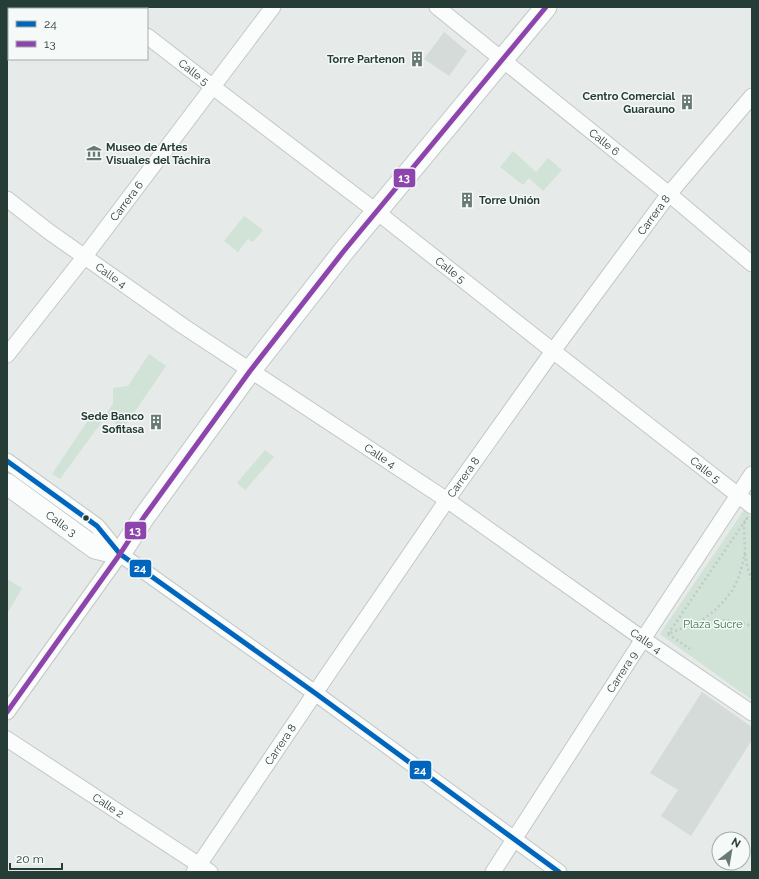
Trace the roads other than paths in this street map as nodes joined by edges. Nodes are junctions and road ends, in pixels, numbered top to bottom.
1 (273, 7) edge
2 (437, 7) edge
3 (546, 7) edge
4 (148, 37) edge
5 (503, 59) junction
6 (213, 87) junction
7 (752, 96) edge
8 (669, 194) junction
9 (7, 199) edge
10 (377, 212) junction
11 (85, 256) junction
12 (752, 264) edge
13 (553, 351) junction
14 (7, 355) edge
15 (250, 371) junction
16 (7, 461) edge
17 (752, 474) edge
18 (7, 484) edge
19 (738, 495) junction
20 (447, 500) junction
21 (752, 506) edge
22 (120, 554) junction
23 (643, 639) junction
24 (315, 693) junction
25 (7, 712) edge
26 (752, 713) edge
27 (7, 738) edge
28 (514, 839) junction
29 (201, 870) edge
30 (493, 872) edge
31 (560, 872) edge

1 - 6 street, Carrera 6
2 - 5 street, Calle 6
3 - 5 street
4 - 6 street, Calle 5
5 - 8 street, Calle 6
5 - 10 street
6 - 10 street, Calle 5
6 - 11 street, Carrera 6
7 - 8 street, Carrera 8
8 - 12 street, Calle 6
8 - 13 street, Carrera 8
9 - 11 street, Calle 4
10 - 13 street, Calle 5
10 - 15 street
11 - 14 street, Carrera 6
11 - 15 street, Calle 4
13 - 19 street, Calle 5
13 - 20 street, Carrera 8
15 - 20 street, Calle 4
15 - 22 street
16 - 22 street, Calle 3
17 - 19 street, Carrera 9
18 - 22 street, Calle 3
19 - 21 street, Calle 5
19 - 23 street, Carrera 9
20 - 23 street, Calle 4
20 - 24 street, Carrera 8
22 - 24 street, Calle 3
22 - 25 street
23 - 26 street, Calle 4
23 - 28 street, Carrera 9
24 - 28 street, Calle 3
24 - 29 street, Carrera 8
27 - 29 street, Calle 2
28 - 30 street, Carrera 9
28 - 31 street, Calle 3

